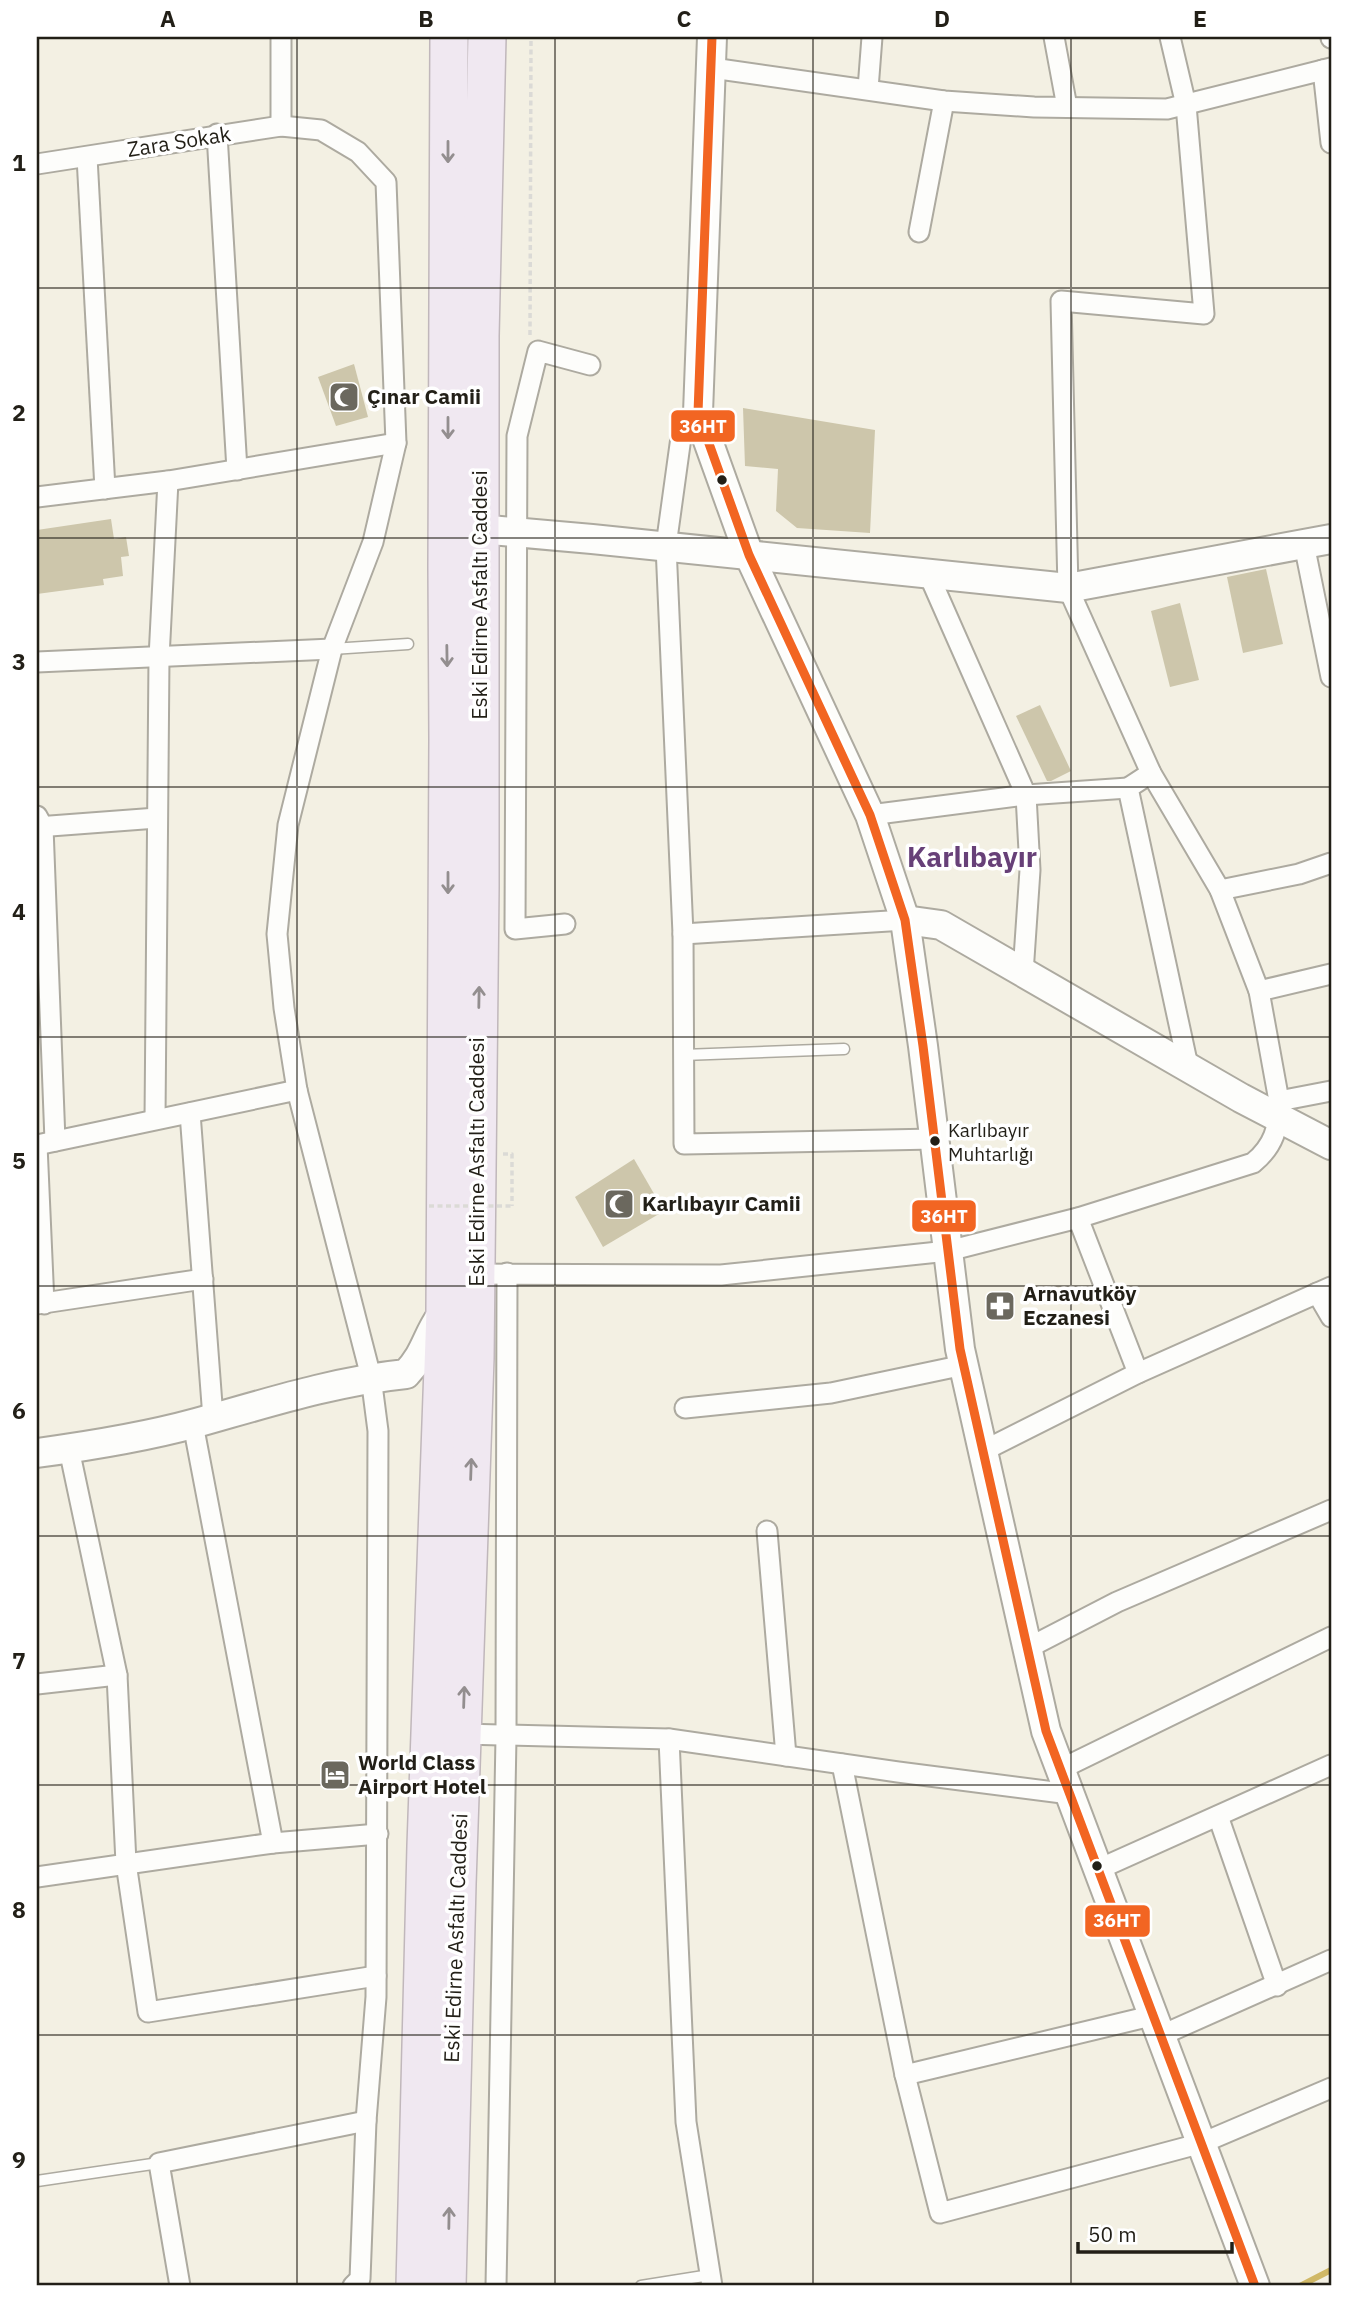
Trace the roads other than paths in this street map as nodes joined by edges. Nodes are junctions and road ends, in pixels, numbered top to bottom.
1 (281, 37) edge
2 (438, 37) edge
3 (449, 37) edge
4 (487, 37) edge
5 (503, 37) edge
6 (712, 37) edge
7 (872, 37) edge
8 (1054, 37) edge
9 (1170, 37) edge
10 (712, 68) junction
11 (1327, 69) edge
12 (449, 83) junction
13 (868, 89) junction
14 (944, 101) junction
15 (1186, 105) junction
16 (1067, 107) junction
17 (281, 126) junction
18 (217, 134) junction
19 (486, 137) junction
20 (1331, 143) edge
21 (87, 157) junction
22 (37, 164) edge
23 (919, 232) dead end
24 (590, 365) dead end
25 (698, 413) junction
26 (396, 443) junction
27 (237, 470) junction
28 (168, 481) junction
29 (105, 489) junction
30 (37, 497) edge
31 (480, 529) junction
32 (517, 532) junction
33 (1331, 539) edge
34 (1304, 544) junction
35 (666, 546) junction
36 (749, 555) junction
37 (928, 573) junction
38 (1069, 588) junction
39 (408, 644) dead end
40 (332, 649) junction
41 (159, 658) junction
42 (37, 663) edge
43 (1331, 677) edge
44 (1151, 773) junction
45 (1128, 788) junction
46 (1026, 795) junction
47 (870, 815) junction
48 (157, 818) junction
49 (39, 823) edge
50 (1331, 863) edge
51 (1220, 890) junction
52 (41, 920) edge
53 (905, 920) junction
54 (565, 924) dead end
55 (683, 934) junction
56 (1023, 973) junction
57 (1331, 974) edge
58 (1259, 991) junction
59 (844, 1049) dead end
60 (682, 1055) junction
61 (1188, 1066) junction
62 (297, 1090) junction
63 (1331, 1091) edge
64 (1279, 1109) junction
65 (190, 1113) junction
66 (155, 1119) junction
67 (934, 1139) junction
68 (43, 1144) edge
69 (1331, 1145) edge
70 (1078, 1218) junction
71 (948, 1251) junction
72 (492, 1274) junction
73 (203, 1279) junction
74 (1324, 1290) edge
75 (40, 1304) edge
76 (445, 1311) junction
77 (1331, 1317) edge
78 (964, 1365) junction
79 (1138, 1373) junction
80 (406, 1374) junction
81 (371, 1377) junction
82 (685, 1408) dead end
83 (203, 1421) junction
84 (440, 1424) junction
85 (69, 1448) junction
86 (983, 1451) junction
87 (37, 1453) edge
88 (1331, 1510) edge
89 (767, 1531) dead end
90 (1331, 1637) edge
91 (1028, 1648) junction
92 (117, 1675) junction
93 (37, 1684) edge
94 (463, 1734) junction
95 (506, 1737) junction
96 (669, 1739) junction
97 (786, 1756) junction
98 (842, 1764) junction
99 (1331, 1765) edge
100 (1065, 1781) junction
101 (1218, 1816) junction
102 (378, 1834) junction
103 (273, 1843) junction
104 (126, 1863) junction
105 (1099, 1869) junction
106 (37, 1877) edge
107 (1331, 1960) edge
108 (376, 1976) junction
109 (1277, 1986) junction
110 (1158, 2025) junction
111 (905, 2075) junction
112 (1331, 2088) edge
113 (366, 2121) junction
114 (1202, 2143) junction
115 (159, 2163) junction
116 (37, 2181) edge
117 (711, 2281) edge
118 (180, 2286) edge
119 (353, 2286) edge
120 (415, 2286) edge
121 (447, 2286) edge
122 (496, 2286) edge
123 (641, 2286) edge
124 (1255, 2286) edge

1 - 17 street
2 - 12 highway
3 - 12 highway, Eski Edirne Asfaltı Caddesi
4 - 19 highway, Eski Edirne Asfaltı Caddesi
5 - 19 highway
6 - 10 main road
7 - 13 street
8 - 16 street
9 - 15 street
10 - 13 street
10 - 25 main road
11 - 15 street
11 - 20 street
12 -> 76 highway, Eski Edirne Asfaltı Caddesi
13 - 14 street
14 - 16 street
14 - 23 street
15 - 16 street
15 - 38 street
17 - 18 street, Zara Sokak
17 - 26 street, Zara Sokak
18 - 21 street, Zara Sokak
18 - 27 street
19 - 31 highway, Eski Edirne Asfaltı Caddesi
21 - 22 street, Zara Sokak
21 - 29 street
24 - 32 street, Eski Edirne Asfaltı Caddesi
25 - 35 street
25 - 36 main road
26 - 27 street
26 - 40 street
27 - 28 street
28 - 29 street
28 - 41 street
29 - 30 street
31 - 32 main road
72 -> 31 highway, Eski Edirne Asfaltı Caddesi
32 - 35 main road
32 - 54 street, Eski Edirne Asfaltı Caddesi
33 - 34 main road
34 - 38 main road
34 - 43 street
35 - 36 main road
35 - 55 street
36 - 37 main road
36 - 47 main road
37 - 38 main road
37 - 46 street
38 - 44 street
39 - 40 lane
40 - 41 street
40 - 62 street
41 - 42 street
41 - 48 street
44 - 45 street
44 - 51 street
45 - 46 street
45 - 61 street
46 - 47 street
46 - 56 street
47 - 53 main road
48 - 49 street
48 - 66 street
49 - 52 street
50 - 51 street
51 - 58 street
52 - 68 street
53 - 55 street
53 - 56 main road
53 - 67 main road
55 - 60 street
56 - 61 main road
57 - 58 street
58 - 64 street
59 - 60 lane
60 - 67 street
61 - 64 main road
62 - 65 street
62 - 81 street
63 - 64 street
64 - 69 main road
64 - 70 street
65 - 66 street
65 - 73 street
66 - 68 street
67 - 71 main road
68 - 75 street
70 - 71 street
70 - 79 street
71 - 72 street
71 - 78 main road
94 -> 72 highway, Eski Edirne Asfaltı Caddesi
72 - 95 street, Eski Edirne Asfaltı Caddesi
73 - 75 street
73 - 83 street
74 - 77 street
74 - 79 street
76 - 80 main road
76 - 84 highway, Eski Edirne Asfaltı Caddesi
78 - 82 street
78 - 86 main road
79 - 86 street
80 - 81 main road
80 - 84 main road
81 - 83 main road
81 - 102 street
83 - 85 main road
83 - 103 street
84 - 120 highway, Eski Edirne Asfaltı Caddesi
85 - 87 main road
85 - 92 street
86 - 91 main road
88 - 91 street
89 - 97 street
90 - 100 street
91 - 100 main road
92 - 93 street
92 - 104 street
94 - 95 street
121 -> 94 highway, Eski Edirne Asfaltı Caddesi
95 - 96 street
95 - 122 street, Eski Edirne Asfaltı Caddesi
96 - 97 street
96 - 117 street
97 - 98 street
98 - 100 street
98 - 111 street
99 - 101 street
100 - 105 main road
101 - 105 street
101 - 109 street
102 - 103 street
102 - 108 street
103 - 104 street
104 - 106 street
104 - 108 street
105 - 110 main road
107 - 109 street
108 - 113 street
109 - 110 street
110 - 111 street
110 - 114 main road
111 - 114 street
112 - 114 street
113 - 115 street
113 - 119 street
114 - 124 main road
115 - 116 lane
115 - 118 street
117 - 123 lane

